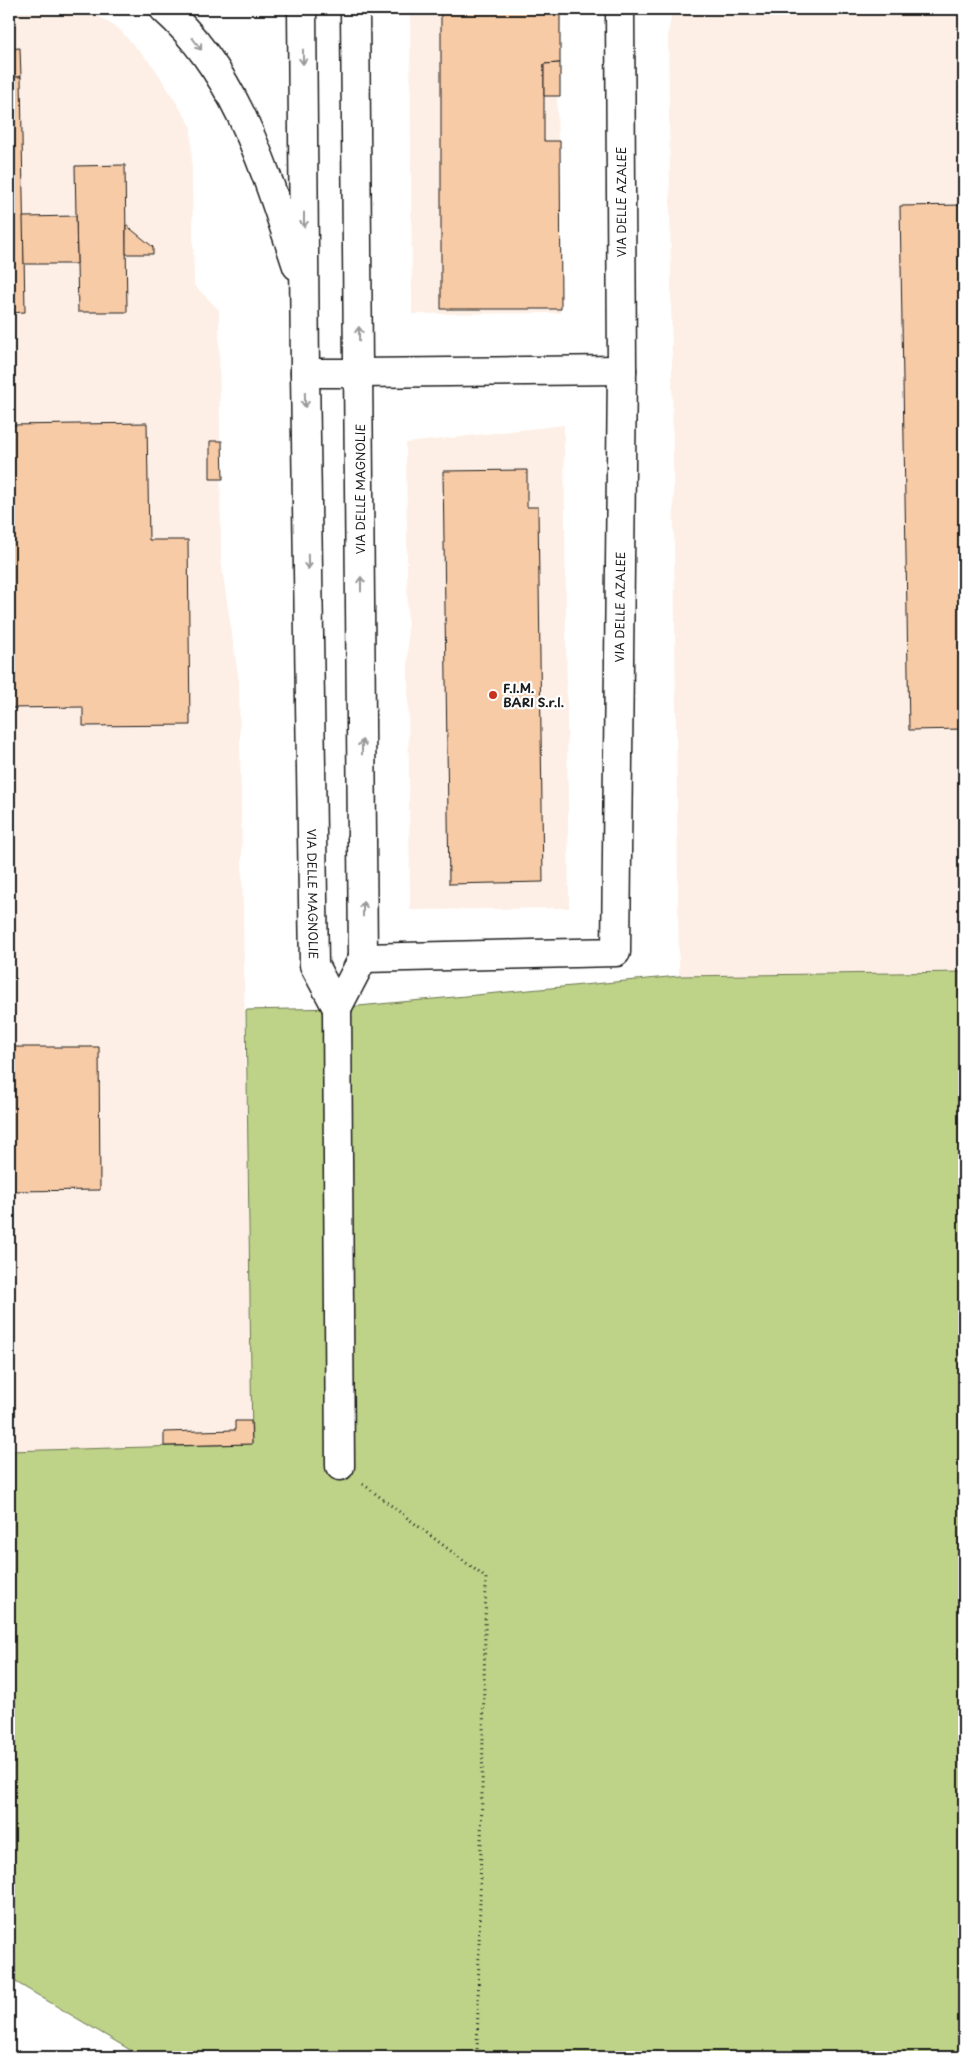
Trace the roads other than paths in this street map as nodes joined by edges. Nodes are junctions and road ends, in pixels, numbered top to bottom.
1 (164, 9) edge
2 (302, 9) edge
3 (355, 9) edge
4 (620, 9) edge
5 (304, 289) junction
6 (622, 370) junction
7 (360, 372) junction
8 (304, 373) junction
9 (363, 958) junction
10 (337, 1008) junction
11 (340, 1466) road end

1 -> 5 street
2 -> 5 street, VIA DELLE MAGNOLIE
7 -> 3 street, VIA DELLE MAGNOLIE
4 - 6 street, VIA DELLE AZALEE
5 - 8 street, VIA DELLE MAGNOLIE
6 - 7 street
6 - 9 street, VIA DELLE AZALEE
7 - 8 street
9 -> 7 street, VIA DELLE MAGNOLIE
8 -> 10 street, VIA DELLE MAGNOLIE
9 - 10 street, VIA DELLE MAGNOLIE
10 - 11 street

